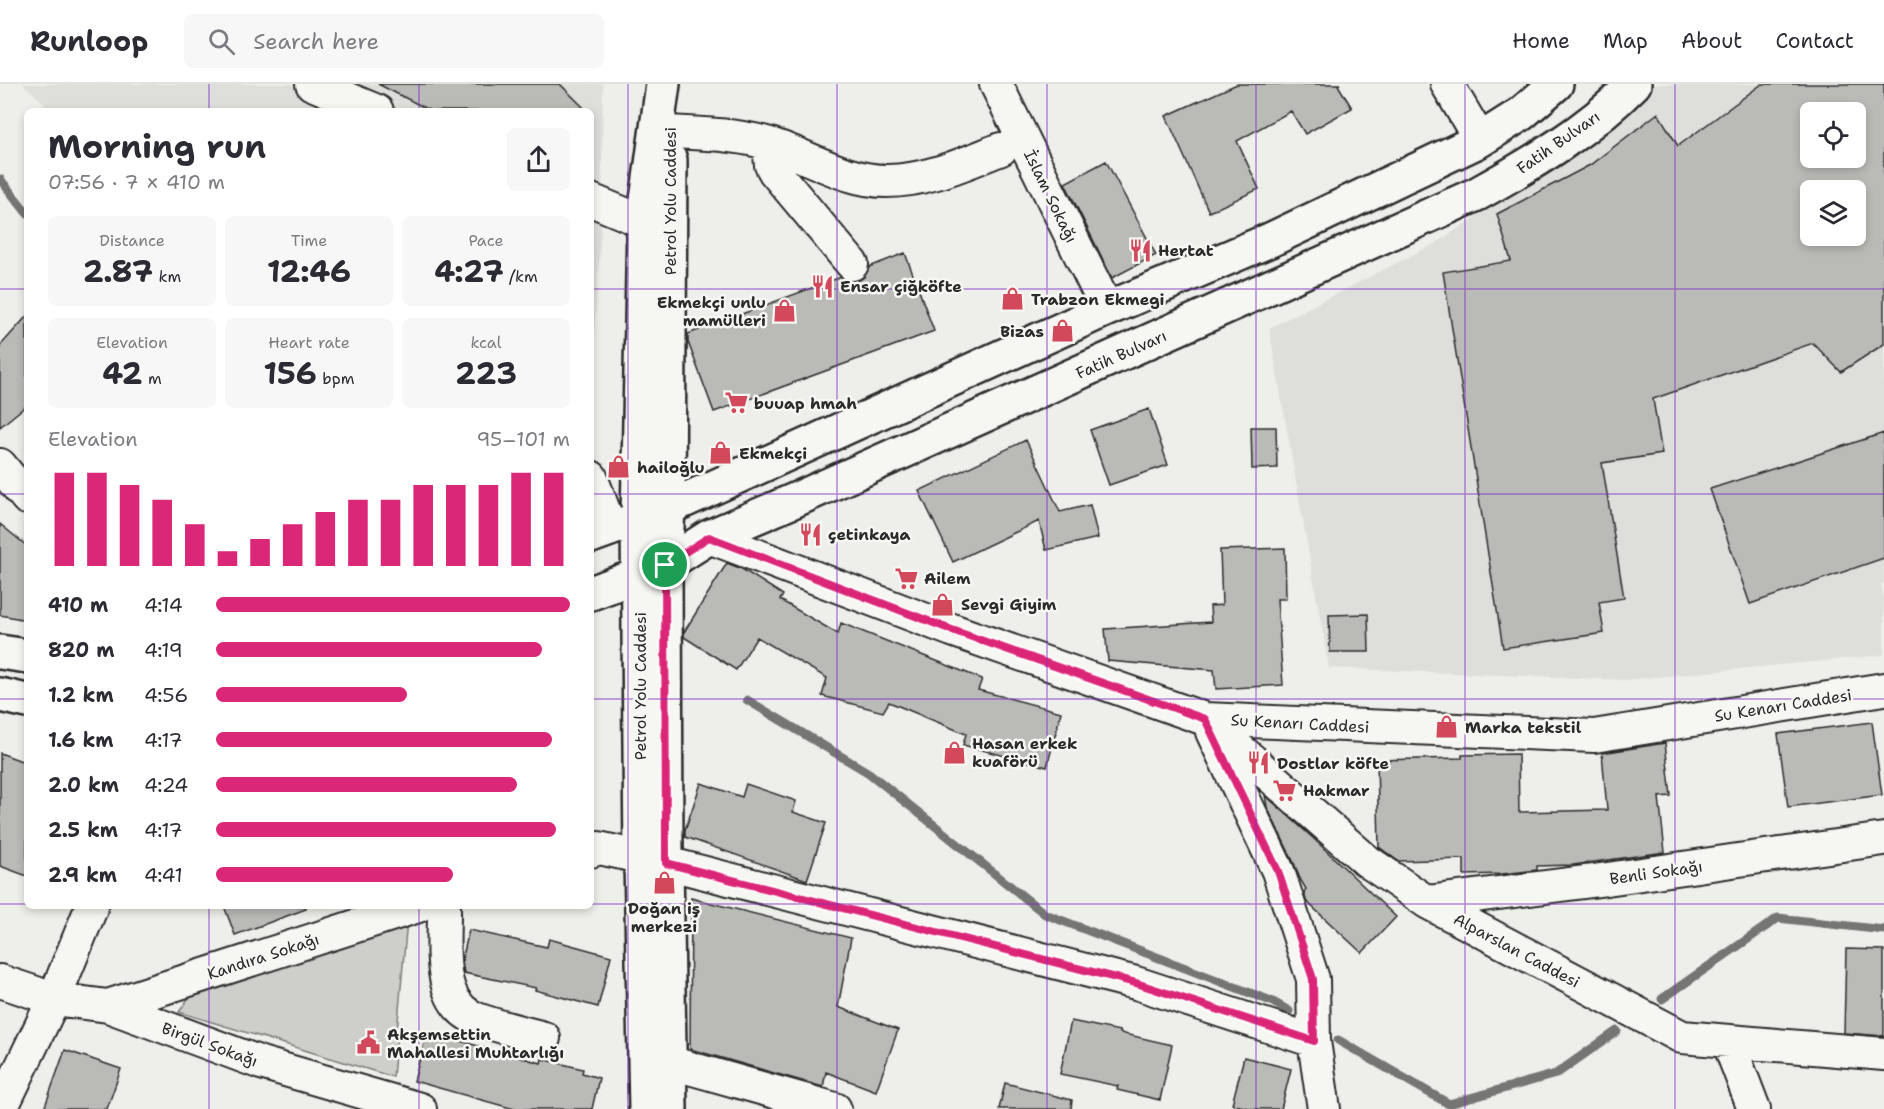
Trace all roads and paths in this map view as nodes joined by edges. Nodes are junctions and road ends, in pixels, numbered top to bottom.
1 (312, 84) edge
2 (663, 84) edge
3 (670, 84) edge
4 (996, 84) edge
5 (1447, 84) edge
6 (1556, 84) edge
7 (1634, 84) edge
8 (370, 108) edge
9 (670, 132) junction
10 (1480, 140) junction
11 (769, 144) junction
12 (1001, 149) dead end
13 (594, 201) edge
14 (644, 222) junction
15 (852, 264) dead end
16 (1107, 309) junction
17 (0, 465) edge
18 (594, 481) edge
19 (24, 494) edge
20 (627, 523) edge
21 (709, 537) junction
22 (652, 570) junction
23 (594, 592) edge
24 (0, 652) edge
25 (24, 656) edge
26 (1884, 689) edge
27 (0, 695) edge
28 (24, 700) edge
29 (1205, 719) junction
30 (1884, 839) edge
31 (594, 850) edge
32 (653, 861) junction
33 (1427, 902) junction
34 (91, 909) edge
35 (409, 909) edge
36 (444, 909) edge
37 (0, 981) edge
38 (54, 999) junction
39 (108, 1006) junction
40 (544, 1038) dead end
41 (1314, 1041) junction
42 (1728, 1041) junction
43 (1884, 1054) edge
44 (668, 1062) junction
45 (1, 1109) edge
46 (420, 1109) edge
47 (646, 1109) edge
48 (670, 1109) edge
49 (835, 1109) edge
50 (1324, 1109) edge
51 (1754, 1109) edge

1 - 8 street
2 - 14 main road, Petrol Yolu Caddesi
3 - 9 main road, Petrol Yolu Caddesi
4 - 16 street, İslam Sokağı
5 - 10 street
6 - 10 main road
7 - 21 main road, Fatih Bulvarı
9 - 11 street
9 - 20 main road, Petrol Yolu Caddesi
10 - 16 main road
11 - 12 street
11 - 15 street
13 - 14 street
14 - 20 main road, Petrol Yolu Caddesi
16 - 20 main road
17 - 19 street
18 - 20 street
20 - 22 main road, Petrol Yolu Caddesi
21 - 22 main road, Fatih Bulvarı
21 - 29 street, Su Kenarı Caddesi
22 - 23 main road, Fatih Bulvarı
22 - 32 main road, Petrol Yolu Caddesi
24 - 25 main road
26 - 29 street, Su Kenarı Caddesi
27 - 28 main road
29 - 33 street, Alparslan Caddesi
29 - 41 street
30 - 33 street, Benli Sokağı
31 - 32 street
32 - 41 street
32 - 44 main road, Petrol Yolu Caddesi
32 - 47 main road, Petrol Yolu Caddesi
33 - 42 street, Alparslan Caddesi
34 - 38 street
35 - 39 street, Kandıra Sokağı
36 - 40 street
37 - 38 street, Birgül Sokağı
38 - 39 street, Birgül Sokağı
38 - 45 street
39 - 46 street, Birgül Sokağı
41 - 50 street
42 - 43 street, Alparslan Caddesi
42 - 51 street
44 - 48 main road, Petrol Yolu Caddesi
44 - 49 street

